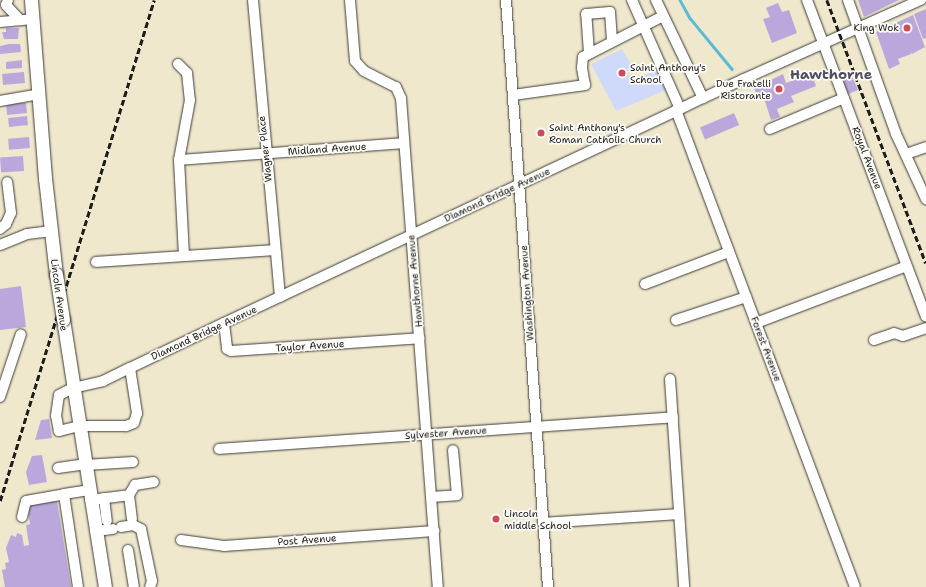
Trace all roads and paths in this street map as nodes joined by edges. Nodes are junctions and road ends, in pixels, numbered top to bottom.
1 (8, 0) edge
2 (31, 0) edge
3 (253, 0) edge
4 (350, 0) edge
5 (506, 0) edge
6 (632, 0) edge
7 (656, 0) edge
8 (807, 0) edge
9 (848, 0) edge
10 (922, 0) edge
11 (663, 16) junction
12 (26, 20) junction
13 (0, 22) edge
14 (643, 26) junction
15 (858, 30) junction
16 (612, 41) junction
17 (824, 44) junction
18 (589, 53) junction
19 (178, 64) dead end
20 (39, 94) junction
21 (513, 95) junction
22 (703, 98) junction
23 (844, 98) junction
24 (0, 100) edge
25 (678, 110) junction
26 (770, 129) dead end
27 (403, 143) junction
28 (926, 147) edge
29 (266, 153) junction
30 (906, 154) junction
31 (179, 160) junction
32 (7, 182) dead end
33 (519, 184) junction
34 (926, 199) edge
35 (0, 229) edge
36 (50, 231) junction
37 (411, 235) junction
38 (0, 245) edge
39 (275, 250) junction
40 (729, 252) junction
41 (184, 256) junction
42 (96, 262) dead end
43 (907, 266) junction
44 (645, 284) dead end
45 (280, 297) junction
46 (746, 297) junction
47 (926, 316) edge
48 (676, 320) dead end
49 (224, 323) junction
50 (756, 323) junction
51 (926, 328) edge
52 (22, 334) dead end
53 (420, 338) junction
54 (874, 340) dead end
55 (130, 368) junction
56 (670, 379) dead end
57 (73, 388) junction
58 (0, 397) edge
59 (673, 417) junction
60 (79, 426) junction
61 (536, 426) junction
62 (427, 434) junction
63 (220, 449) dead end
64 (453, 450) dead end
65 (133, 462) dead end
66 (85, 465) junction
67 (58, 468) dead end
68 (154, 482) dead end
69 (64, 494) junction
70 (90, 495) junction
71 (129, 495) junction
72 (104, 498) junction
73 (431, 498) junction
74 (679, 514) junction
75 (22, 517) dead end
76 (132, 519) dead end
77 (543, 523) junction
78 (114, 526) junction
79 (95, 531) junction
80 (434, 531) junction
81 (182, 540) dead end
82 (128, 550) dead end
83 (78, 587) edge
84 (105, 587) edge
85 (134, 587) edge
86 (150, 587) edge
87 (438, 587) edge
88 (548, 587) edge
89 (684, 587) edge
90 (855, 587) edge

1 - 12 street
2 - 12 main road, Lincoln Avenue
3 - 29 street, Wagner Place
4 - 27 street, Hawthorne Avenue
5 - 21 street, Washington Avenue
6 - 14 street, Forest Avenue
7 - 11 street
8 - 17 street, Royal Avenue
9 - 15 street
10 - 15 street, Diamond Bridge Avenue
11 - 14 street
11 - 22 street
12 - 13 street
12 - 20 main road, Lincoln Avenue
14 - 16 street
14 - 25 street, Forest Avenue
15 - 17 street, Diamond Bridge Avenue
15 - 30 street
16 - 18 street
16 - 18 street
17 - 22 street, Diamond Bridge Avenue
17 - 23 street, Royal Avenue
18 - 21 street
19 - 31 street
20 - 24 street
20 - 36 main road, Lincoln Avenue
21 - 33 street, Washington Avenue
22 - 25 street, Diamond Bridge Avenue
23 - 26 street
23 - 43 street, Royal Avenue
25 - 33 street, Diamond Bridge Avenue
25 - 40 street, Forest Avenue
27 - 29 street, Midland Avenue
27 - 37 street, Hawthorne Avenue
28 - 30 street
29 - 31 street, Midland Avenue
29 - 39 street, Wagner Place
30 - 34 street
31 - 41 street
32 - 35 street
33 - 37 street, Diamond Bridge Avenue
33 - 61 street, Washington Avenue
36 - 38 street
36 - 57 main road, Lincoln Avenue, bridge
37 - 45 street, Diamond Bridge Avenue
37 - 53 street, Hawthorne Avenue
39 - 41 street
39 - 45 street, Wagner Place
40 - 44 street
40 - 46 street, Forest Avenue
41 - 42 street
43 - 47 street, Royal Avenue
43 - 50 street
45 - 49 street, Diamond Bridge Avenue
46 - 48 street
46 - 50 street, Forest Avenue
49 - 53 street, Taylor Avenue
49 - 55 street, Diamond Bridge Avenue
50 - 90 street, Forest Avenue
51 - 54 street
52 - 58 street
53 - 62 street, Hawthorne Avenue
55 - 57 street, Diamond Bridge Avenue
55 - 60 street
56 - 59 street
57 - 60 main road, Lincoln Avenue
57 - 60 street
59 - 61 street, Sylvester Avenue
59 - 74 street
60 - 66 main road, Lincoln Avenue
61 - 62 street, Sylvester Avenue
61 - 77 street, Washington Avenue
62 - 63 street, Sylvester Avenue
62 - 73 street, Hawthorne Avenue
64 - 73 street
65 - 66 street
66 - 67 street
66 - 70 main road, Lincoln Avenue
68 - 71 street
69 - 70 street
69 - 75 street
69 - 83 street
70 - 72 street
70 - 79 main road, Lincoln Avenue
71 - 72 street
71 - 76 street
72 - 78 street
73 - 80 street, Hawthorne Avenue
74 - 77 street
74 - 89 street
77 - 88 street, Washington Avenue
78 - 79 street
78 - 86 street
79 - 84 main road, Lincoln Avenue
80 - 81 street, Post Avenue
80 - 87 street, Hawthorne Avenue
82 - 85 street

